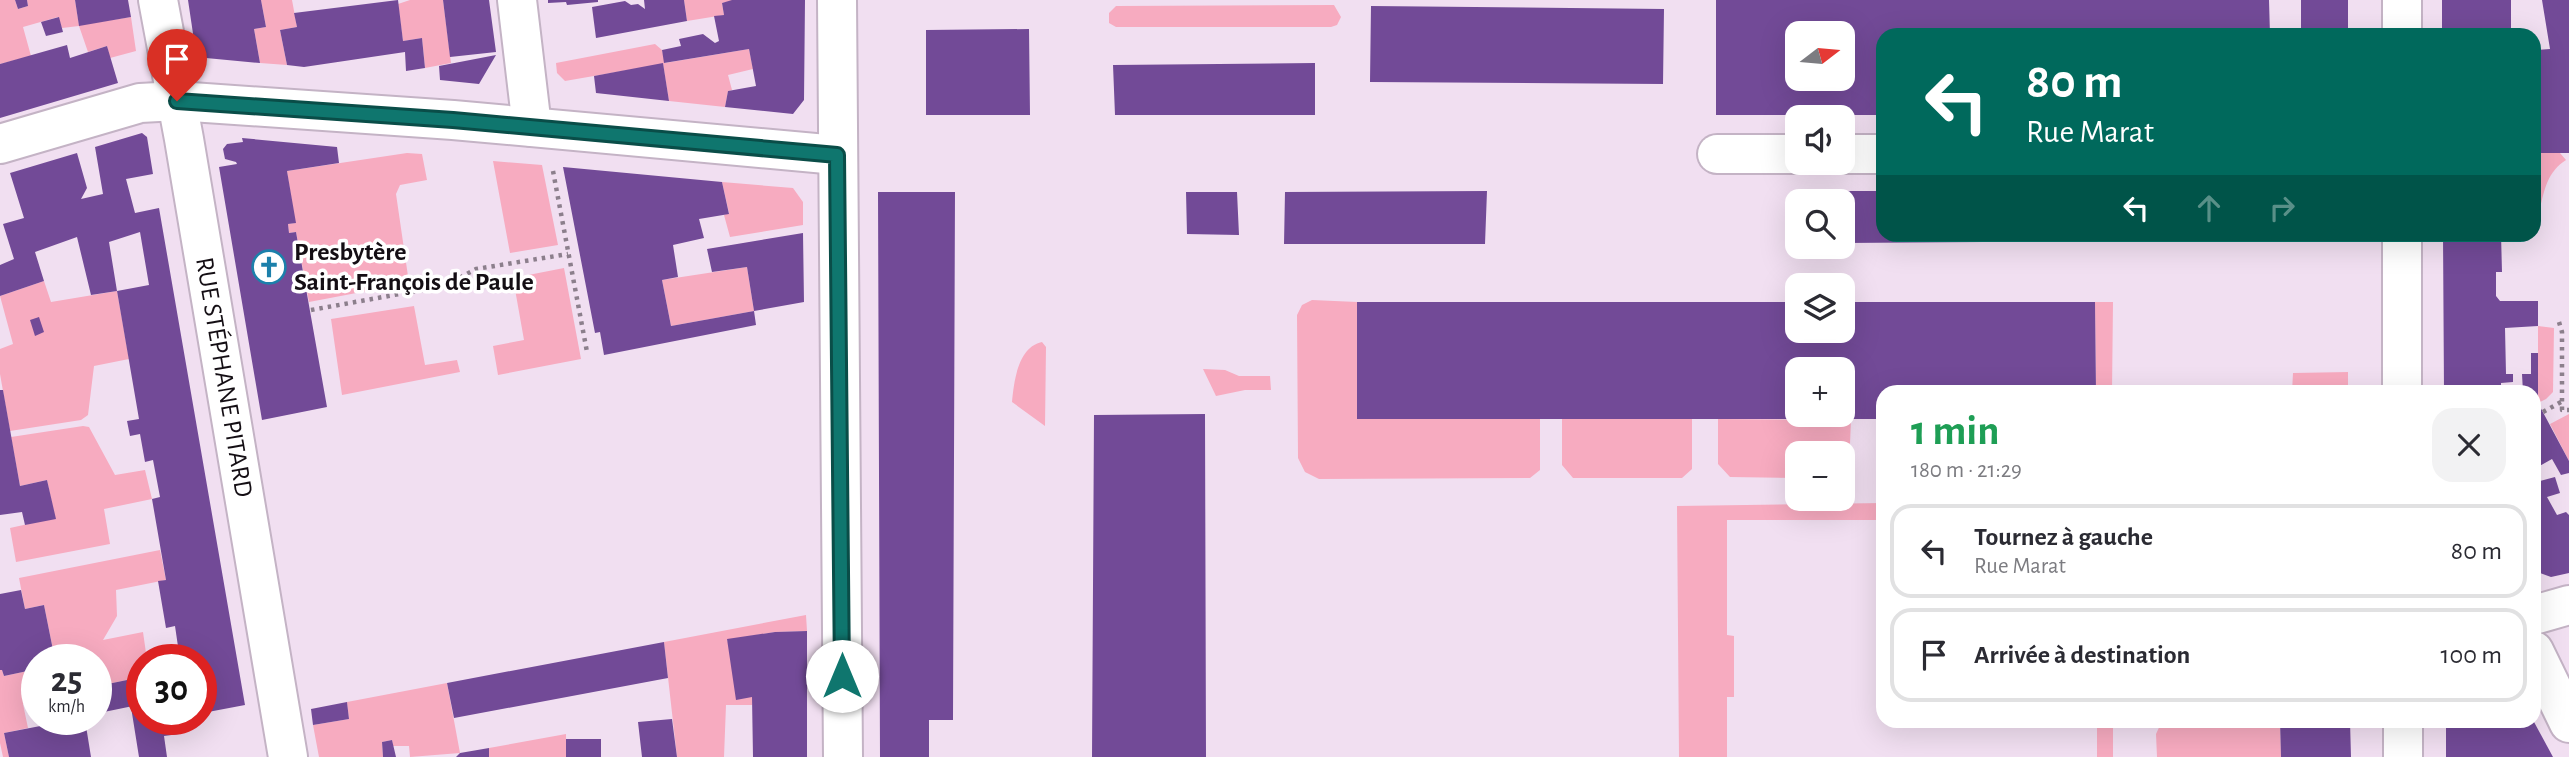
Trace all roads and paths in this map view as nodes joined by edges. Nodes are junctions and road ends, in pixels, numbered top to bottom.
1 (158, 0) edge
2 (517, 0) edge
3 (836, 0) edge
4 (2402, 0) edge
5 (2402, 28) edge
6 (177, 101) junction
7 (532, 127) junction
8 (0, 144) edge
9 (1717, 154) dead end
10 (1785, 154) edge
11 (1855, 154) edge
12 (1876, 154) edge
13 (837, 155) junction
14 (552, 166) dead end
15 (2402, 242) edge
16 (568, 254) junction
17 (310, 310) dead end
18 (2559, 322) dead end
19 (587, 352) dead end
20 (2402, 385) edge
21 (2561, 402) junction
22 (2569, 410) edge
23 (2543, 412) dead end
24 (2569, 605) edge
25 (2541, 613) edge
26 (2541, 665) edge
27 (2569, 723) edge
28 (2403, 728) edge
29 (288, 757) edge
30 (843, 757) edge
31 (2403, 757) edge

1 - 6 street, RUE STÉPHANE PITARD
2 - 7 street
3 - 13 street
4 - 5 street
6 - 7 street
6 - 8 street
6 - 29 street, RUE STÉPHANE PITARD
7 - 13 street
9 - 10 street
11 - 12 street
13 - 30 street
14 - 16 path
15 - 20 street
16 - 17 path
16 - 19 path
18 - 21 path
21 - 22 path
21 - 23 path
24 - 25 street
26 - 27 street
28 - 31 street

